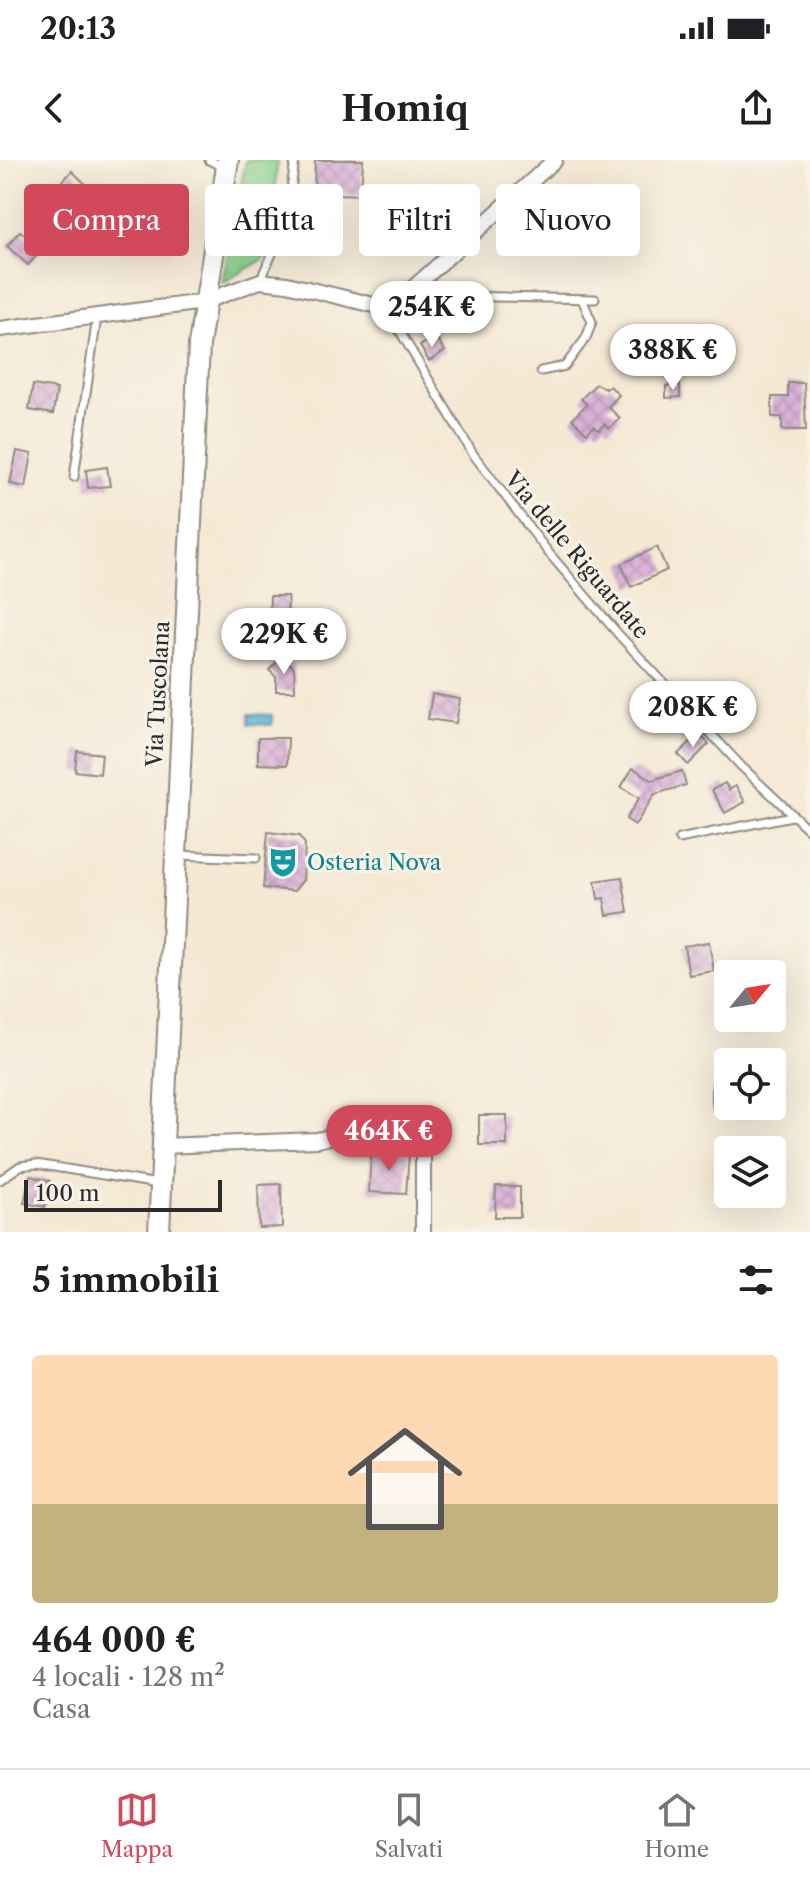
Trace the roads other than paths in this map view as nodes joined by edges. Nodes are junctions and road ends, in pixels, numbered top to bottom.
1 (295, 160) edge
2 (555, 160) edge
3 (221, 163) edge
4 (260, 281) junction
5 (406, 295) junction
6 (582, 299) junction
7 (595, 299) dead end
8 (203, 302) junction
9 (386, 308) junction
10 (97, 316) junction
11 (0, 329) edge
12 (541, 371) dead end
13 (74, 477) dead end
14 (792, 816) junction
15 (810, 831) edge
16 (679, 839) dead end
17 (175, 855) junction
18 (256, 858) dead end
19 (162, 1146) junction
20 (0, 1180) edge
21 (160, 1184) junction
22 (159, 1232) edge
23 (423, 1232) edge

1 - 4 lane
2 - 5 street
3 - 8 main road, Via Tuscolana
4 - 8 street
4 - 9 street
5 - 6 lane
5 - 9 street
6 - 7 lane
6 - 12 lane
8 - 10 street
8 - 17 main road, Via Tuscolana
9 - 14 lane, Via delle Riguardate
10 - 11 street
10 - 13 lane
14 - 15 lane, Via delle Riguardate
14 - 16 lane
17 - 18 lane
17 - 19 main road, Via Tuscolana
19 - 21 main road, Via Tuscolana
19 - 23 street
20 - 21 lane
21 - 22 main road, Via Tuscolana

